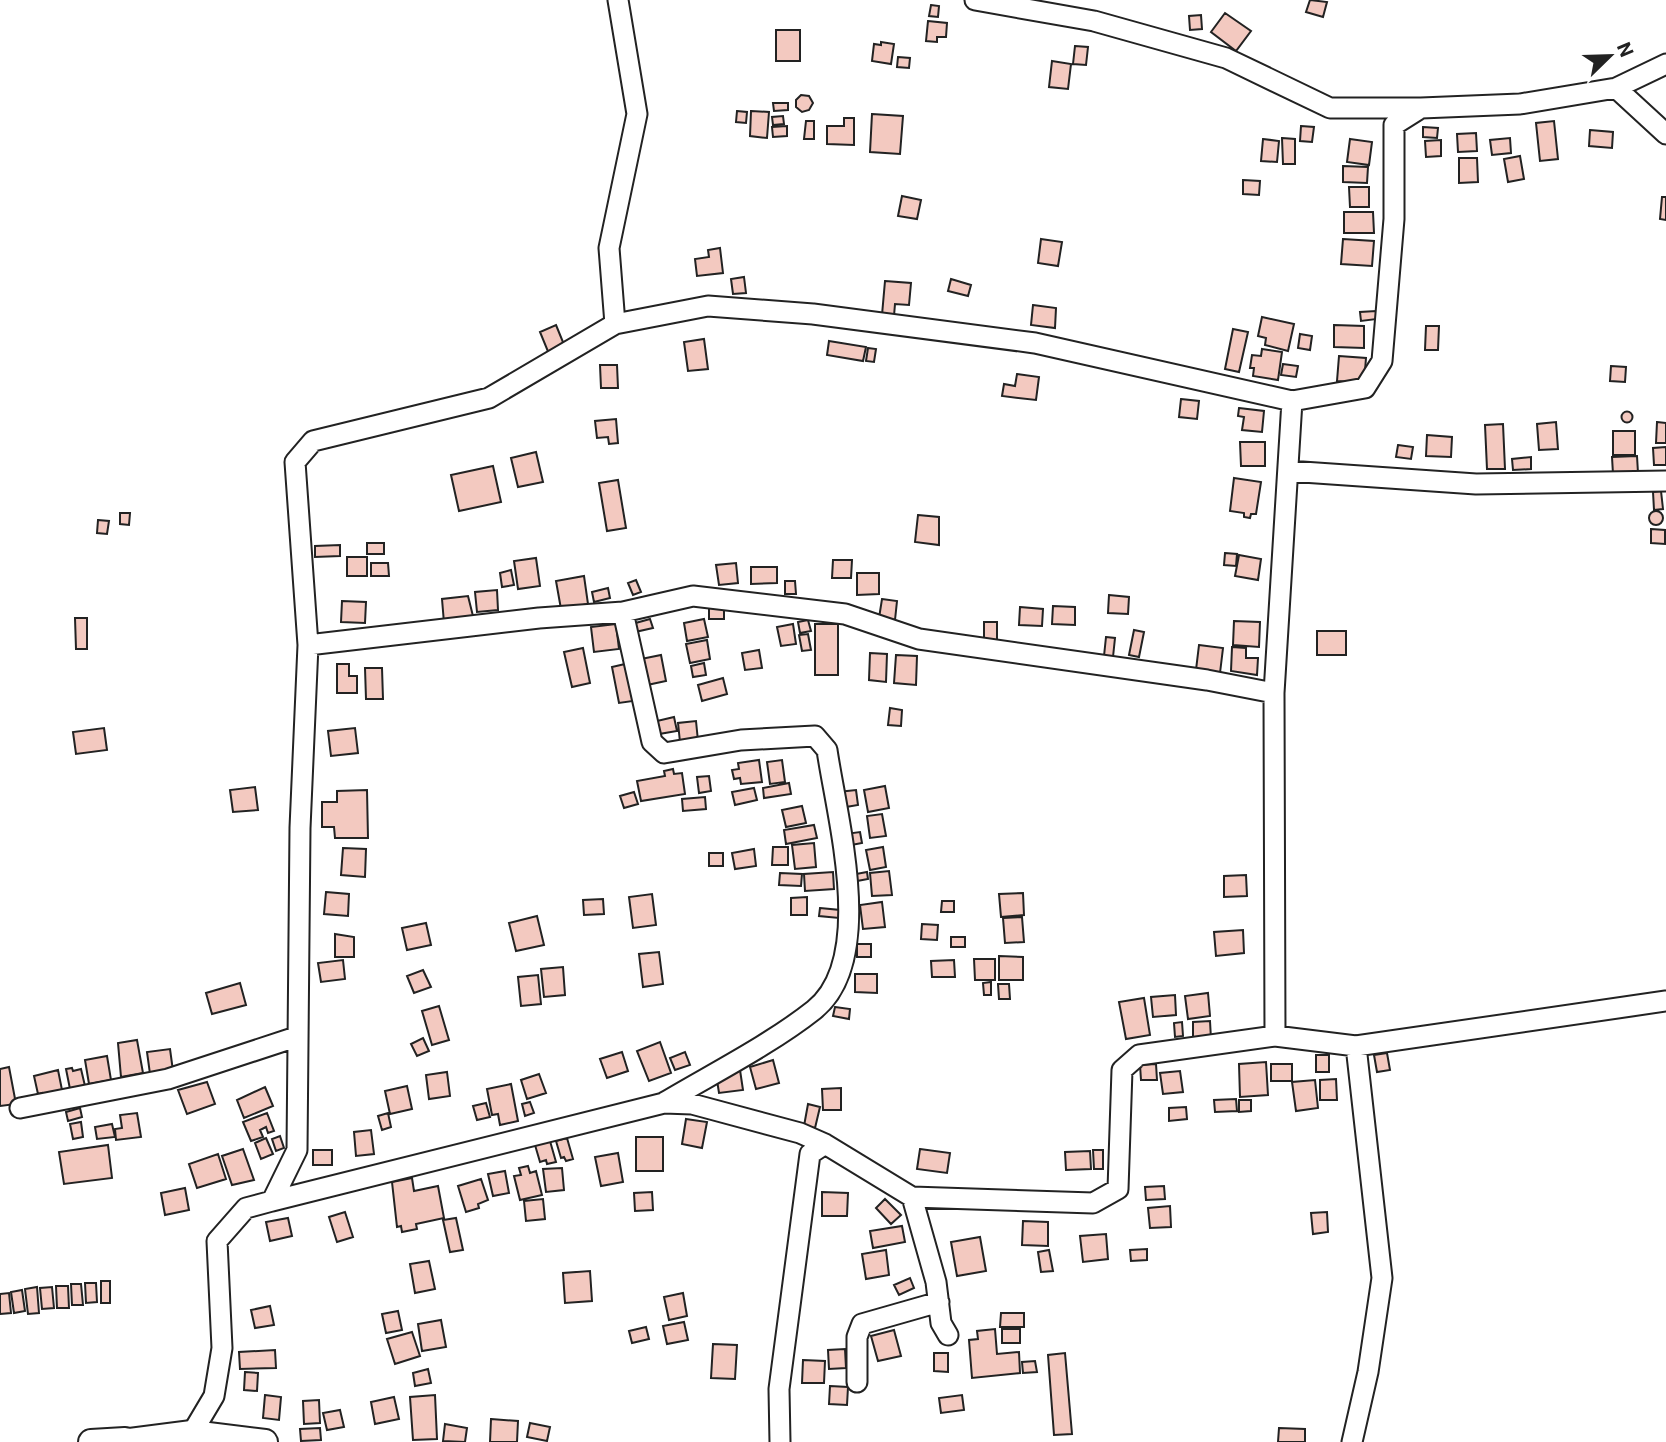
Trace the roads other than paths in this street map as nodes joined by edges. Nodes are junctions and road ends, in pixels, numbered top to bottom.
1 (618, 0) edge
2 (975, 0) edge
3 (1666, 64) edge
4 (1616, 88) junction
5 (1420, 108) junction
6 (1666, 134) edge
7 (615, 324) junction
8 (1292, 401) junction
9 (1288, 471) junction
10 (1666, 481) edge
11 (623, 612) junction
12 (308, 645) junction
13 (1274, 694) junction
14 (1666, 1001) edge
15 (1275, 1035) junction
16 (296, 1037) junction
17 (1356, 1046) junction
18 (664, 1103) junction
19 (20, 1108) dead end
20 (825, 1144) junction
21 (912, 1197) junction
22 (272, 1201) junction
23 (939, 1302) junction
24 (948, 1335) dead end
25 (857, 1382) dead end
26 (192, 1433) junction
27 (123, 1441) edge
28 (92, 1442) edge
29 (265, 1442) edge
30 (780, 1442) edge
31 (1352, 1442) edge

1 - 7 street
2 - 5 street
3 - 4 street
4 - 5 street
4 - 6 street
5 - 8 street
7 - 8 street
7 - 12 street
8 - 9 street
9 - 10 street
9 - 13 street
11 - 12 street
11 - 13 street
11 - 18 street
12 - 16 street
13 - 15 street
14 - 17 street
15 - 17 street
15 - 21 street
16 - 19 street
16 - 22 street
17 - 31 street
18 - 20 street
18 - 22 street
20 - 21 street
20 - 30 street
21 - 23 street
22 - 26 street
23 - 24 street
23 - 25 street
26 - 27 main road
26 - 29 main road
27 - 28 main road

